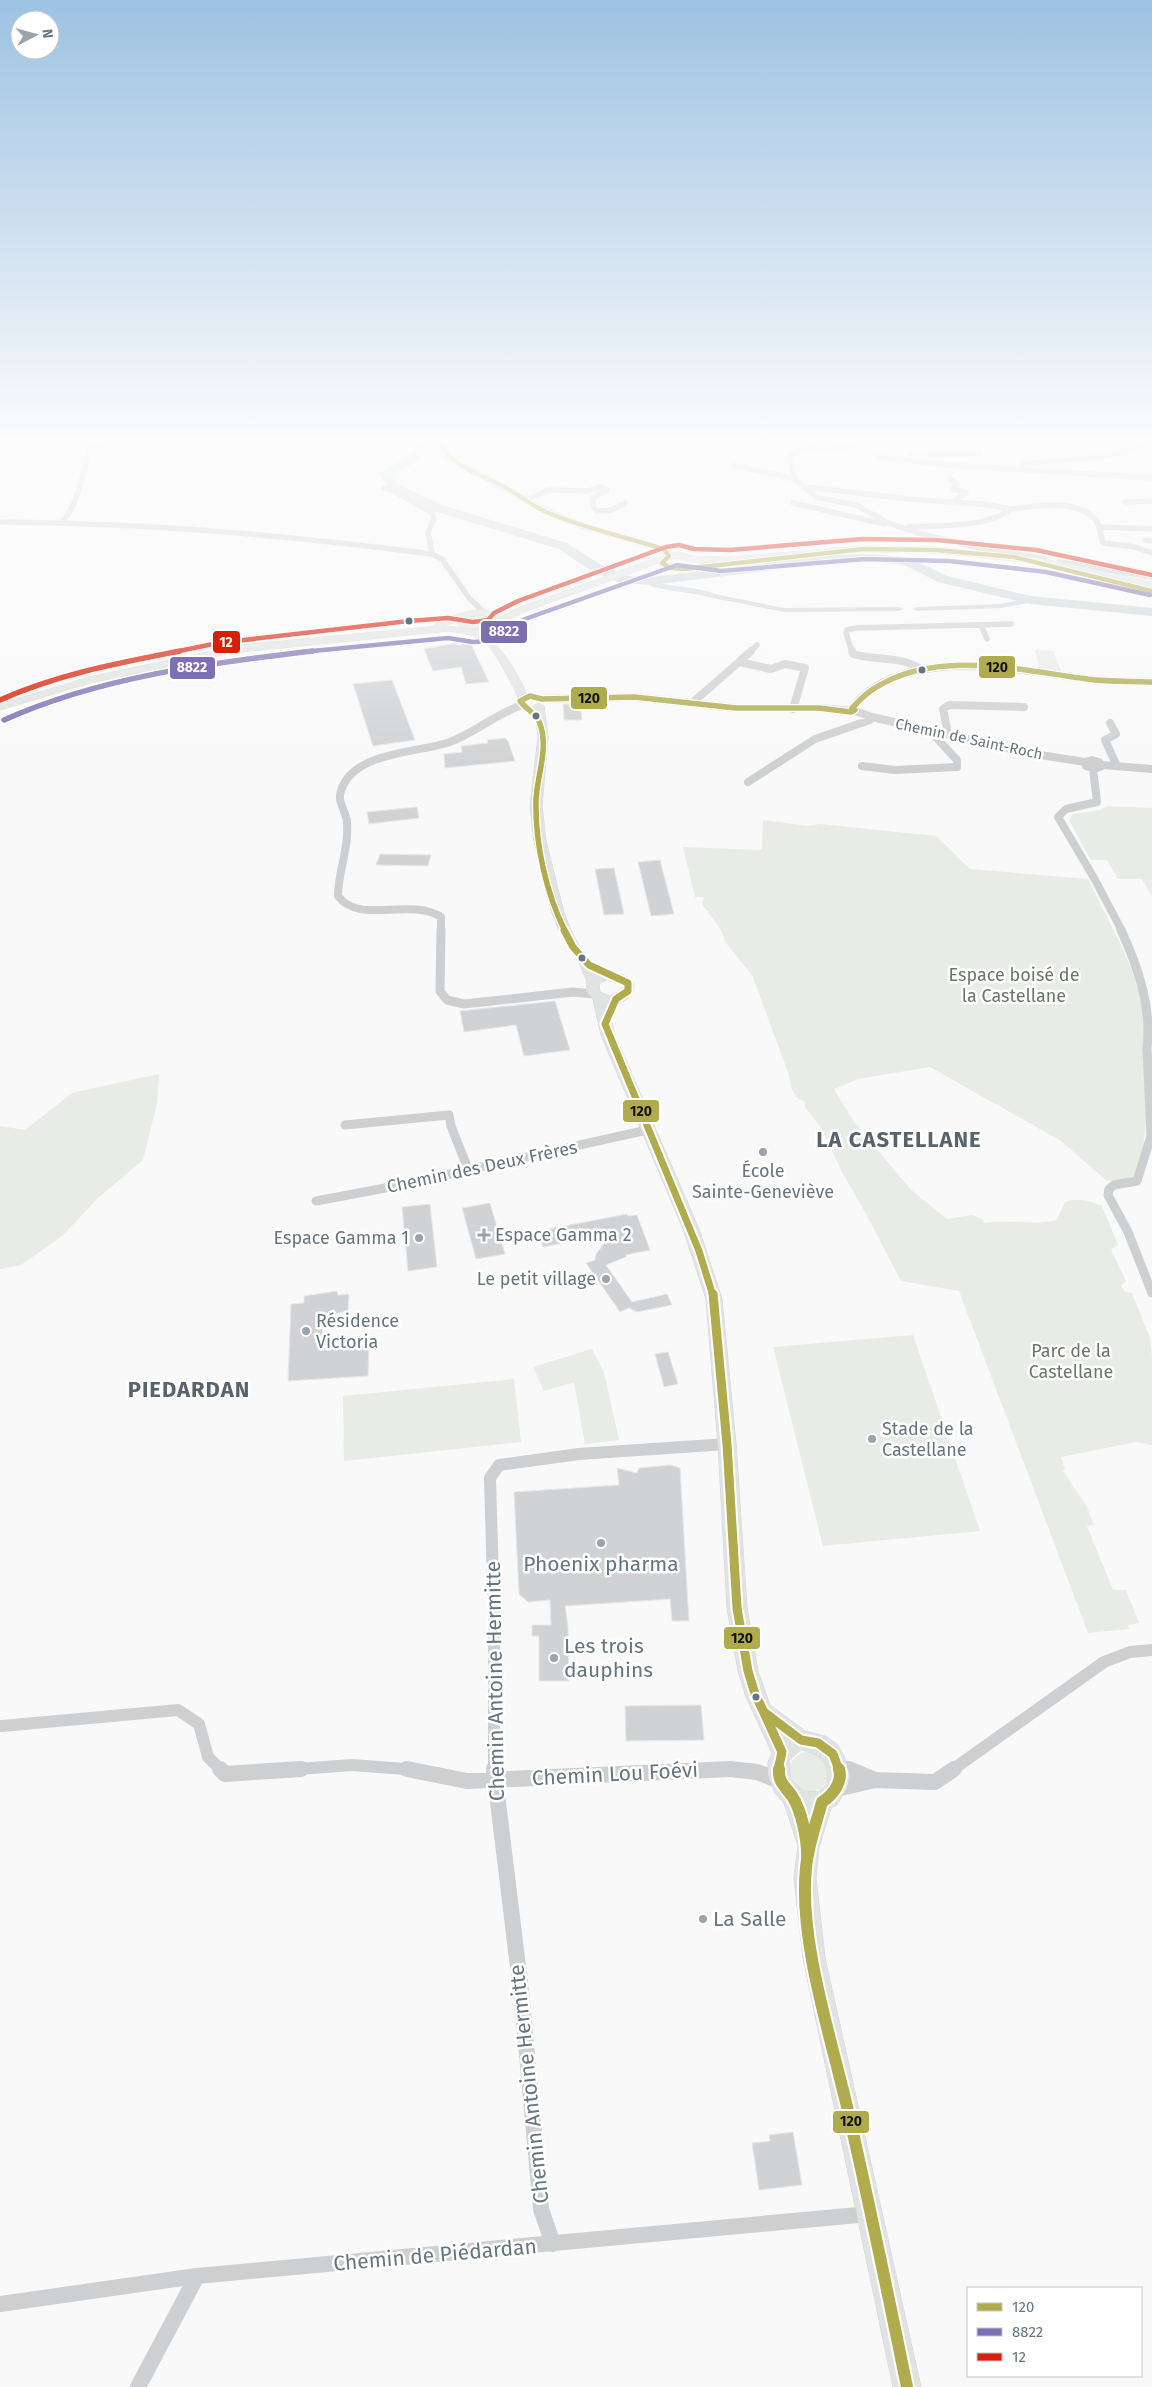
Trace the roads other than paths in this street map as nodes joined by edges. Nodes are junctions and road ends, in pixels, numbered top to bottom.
1 (389, 548) edge
2 (433, 548) edge
3 (662, 548) edge
4 (670, 548) edge
5 (982, 548) edge
6 (1139, 548) edge
7 (1152, 553) edge
8 (435, 554) junction
9 (682, 556) junction
10 (666, 558) junction
11 (692, 563) junction
12 (670, 568) junction
13 (626, 573) junction
14 (1152, 577) edge
15 (1151, 588) edge
16 (469, 598) junction
17 (492, 619) junction
18 (461, 621) junction
19 (1012, 624) dead end
20 (981, 625) junction
21 (474, 632) junction
22 (987, 639) dead end
23 (757, 645) dead end
24 (809, 660) dead end
25 (739, 662) junction
26 (805, 668) junction
27 (922, 670) junction
28 (1152, 682) edge
29 (20, 701) junction
30 (531, 702) junction
31 (692, 703) junction
32 (0, 707) edge
33 (1024, 707) dead end
34 (793, 709) junction
35 (850, 710) junction
36 (0, 711) edge
37 (872, 717) junction
38 (1110, 723) dead end
39 (928, 730) junction
40 (948, 734) junction
41 (1085, 762) junction
42 (1116, 764) junction
43 (1102, 765) junction
44 (862, 766) dead end
45 (1093, 768) junction
46 (1152, 769) edge
47 (748, 782) dead end
48 (584, 962) junction
49 (613, 976) junction
50 (595, 989) junction
51 (616, 999) junction
52 (605, 1024) junction
53 (345, 1124) dead end
54 (647, 1130) junction
55 (468, 1168) junction
56 (316, 1201) dead end
57 (1152, 1293) edge
58 (727, 1444) junction
59 (1152, 1650) edge
60 (764, 1712) junction
61 (2, 1726) dead end
62 (801, 1740) junction
63 (837, 1762) junction
64 (783, 1773) junction
65 (494, 1780) junction
66 (875, 1780) junction
67 (829, 1796) junction
68 (808, 1847) junction
69 (871, 2214) junction
70 (553, 2244) junction
71 (197, 2276) junction
72 (0, 2304) edge
73 (138, 2387) edge
74 (907, 2387) edge

1 - 8 street
2 - 8 street
3 - 10 main road
4 - 9 main road
5 - 14 street
6 - 7 street
8 - 16 street
9 - 10 main road
9 - 11 main road
10 - 12 main road
10 - 13 main road
11 - 12 main road
11 - 15 main road
12 - 13 main road
13 - 17 main road
16 - 17 street
16 - 18 street
17 - 18 main road
17 - 21 main road
17 - 30 main road
18 - 21 main road
18 - 29 main road
19 - 20 street
20 - 22 street
20 - 27 street
21 - 30 main road
23 - 25 street
24 - 26 street
25 - 26 street
25 - 31 street
26 - 34 street
27 - 28 street
27 - 35 street
29 - 32 main road
29 - 36 main road
30 - 31 street, Chemin de Saint-Roch
30 - 48 main road
30 - 50 street
31 - 34 street, Chemin de Saint-Roch
33 - 40 street
34 - 35 street, Chemin de Saint-Roch
35 - 37 street, Chemin de Saint-Roch
37 - 39 street, Chemin de Saint-Roch
37 - 47 street
38 - 42 street
39 - 40 street, Chemin de Saint-Roch
39 - 44 street
40 - 41 street, Chemin de Saint-Roch
41 - 43 street, Chemin de Saint-Roch
41 - 45 street
42 - 43 street
42 - 46 street
43 - 45 street
45 - 57 street
48 - 49 main road
48 - 50 main road
49 - 50 main road
49 - 51 main road
50 - 51 main road
50 - 52 main road
51 - 52 main road
52 - 54 main road
53 - 55 street
54 - 55 street, Chemin des Deux Frères
54 - 58 main road
55 - 56 street, Chemin des Deux Frères
58 - 60 main road
58 - 65 street, Chemin Antoine Hermitte
59 - 66 street
60 - 62 main road
60 - 64 main road
61 - 65 street, Chemin Lou Foévi
62 - 63 main road
62 - 64 main road
63 - 66 street
63 - 67 main road
64 - 65 street, Chemin Lou Foévi
64 - 67 main road
64 - 68 main road
65 - 70 street, Chemin Antoine Hermitte
66 - 67 street
67 - 68 main road
68 - 69 main road
69 - 70 street, Chemin de Piédardan
69 - 74 main road
70 - 71 street, Chemin de Piédardan
71 - 72 street, Chemin de Piédardan
71 - 73 street

